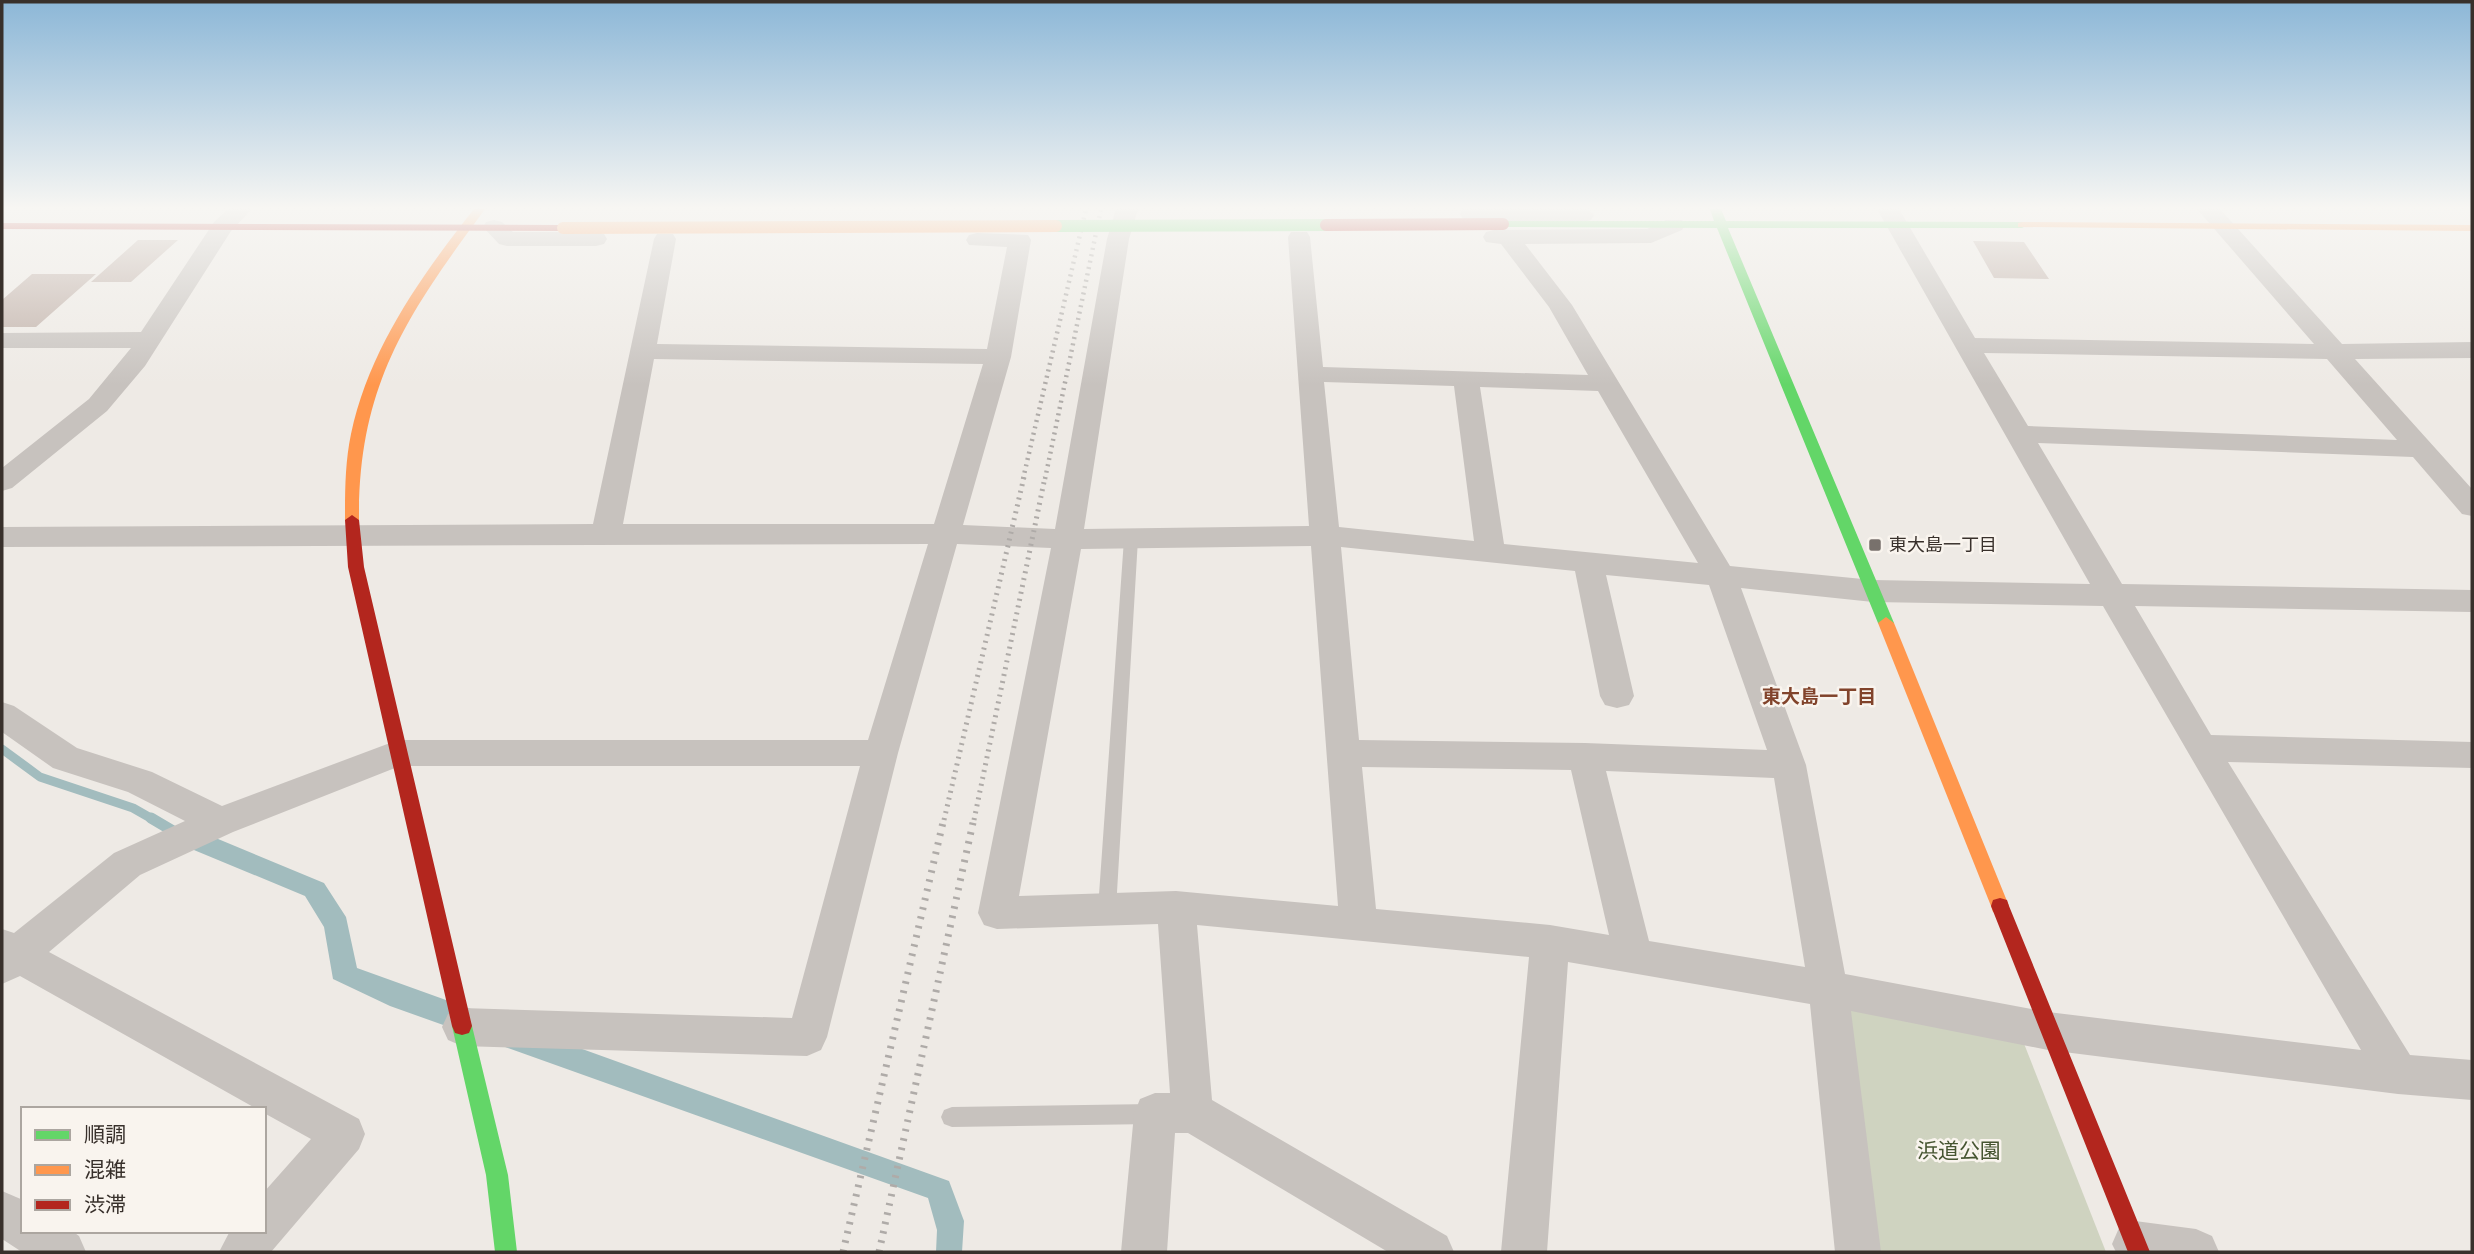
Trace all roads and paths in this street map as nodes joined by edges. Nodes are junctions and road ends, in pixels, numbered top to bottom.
1 (198, 268) edge
2 (436, 268) edge
3 (659, 268) edge
4 (1015, 268) edge
5 (1116, 268) edge
6 (1299, 268) edge
7 (1532, 268) edge
8 (1739, 268) edge
9 (1922, 268) edge
10 (2260, 268) edge
11 (2, 340) edge
12 (148, 340) junction
13 (1968, 345) junction
14 (2472, 350) edge
15 (642, 351) junction
16 (2335, 352) junction
17 (998, 357) junction
18 (1311, 374) junction
19 (1466, 379) junction
20 (1605, 383) junction
21 (2019, 434) junction
22 (2420, 449) junction
23 (2, 482) edge
24 (2472, 507) edge
25 (351, 534) junction
26 (606, 534) junction
27 (948, 534) junction
28 (1325, 536) junction
29 (2, 537) edge
30 (1068, 539) junction
31 (1131, 539) junction
32 (1491, 553) junction
33 (1588, 563) junction
34 (1721, 576) junction
35 (1873, 591) junction
36 (2114, 596) junction
37 (2472, 601) edge
38 (1617, 696) dead end
39 (2, 715) edge
40 (2201, 748) junction
41 (398, 753) junction
42 (881, 753) junction
43 (1344, 753) junction
44 (2472, 755) edge
45 (1585, 757) junction
46 (1789, 765) junction
47 (220, 822) junction
48 (1176, 907) junction
49 (1107, 909) junction
50 (1358, 924) junction
51 (1550, 942) junction
52 (1633, 955) junction
53 (7, 956) edge
54 (1828, 989) junction
55 (462, 1027) junction
56 (2048, 1031) junction
57 (2398, 1074) junction
58 (2472, 1080) edge
59 (1173, 1113) junction
60 (952, 1117) dead end
61 (2, 1213) edge
62 (266, 1224) edge
63 (21, 1226) edge
64 (33, 1233) edge
65 (258, 1233) edge
66 (2137, 1248) edge
67 (63, 1252) edge
68 (242, 1252) edge
69 (506, 1252) edge
70 (1144, 1252) edge
71 (1431, 1252) edge
72 (1524, 1252) edge
73 (1858, 1252) edge
74 (2196, 1252) edge

1 - 12 street
2 - 25 street
3 - 15 street
4 - 17 street
5 - 30 street
6 - 18 street
7 - 20 street
8 - 35 street
9 - 13 street
10 - 16 street
11 - 12 street
12 - 23 street
13 - 16 street
13 - 21 street
14 - 16 street
15 - 17 street
15 - 26 street
16 - 22 street
17 - 27 street
18 - 19 street
18 - 28 street
19 - 20 street
19 - 32 street
20 - 34 street
21 - 22 street
21 - 36 street
22 - 24 street
25 - 26 street
25 - 29 street
25 - 41 street
26 - 27 street
27 - 30 street
27 - 42 street
28 - 31 street
28 - 32 street
28 - 43 street
30 - 31 street
30 - 49 street
31 - 49 lane
32 - 33 street
33 - 34 street
33 - 38 street
34 - 35 street
34 - 46 street
35 - 36 street
35 - 56 street
36 - 37 street
36 - 40 street
39 - 47 street
40 - 44 street
40 - 57 street
41 - 42 street
41 - 47 street
41 - 55 street
42 - 55 street
43 - 45 street
43 - 50 street
45 - 46 street
45 - 52 street
46 - 54 street
47 - 53 street
48 - 49 street
48 - 50 street
48 - 59 street
50 - 51 street
51 - 52 street
51 - 72 street
52 - 54 street
53 - 62 street
54 - 56 street
54 - 73 street
55 - 69 street
56 - 57 street
56 - 66 street
57 - 58 street
59 - 60 lane
59 - 70 street
59 - 71 street
61 - 63 street
64 - 67 street
65 - 68 street
66 - 74 street

